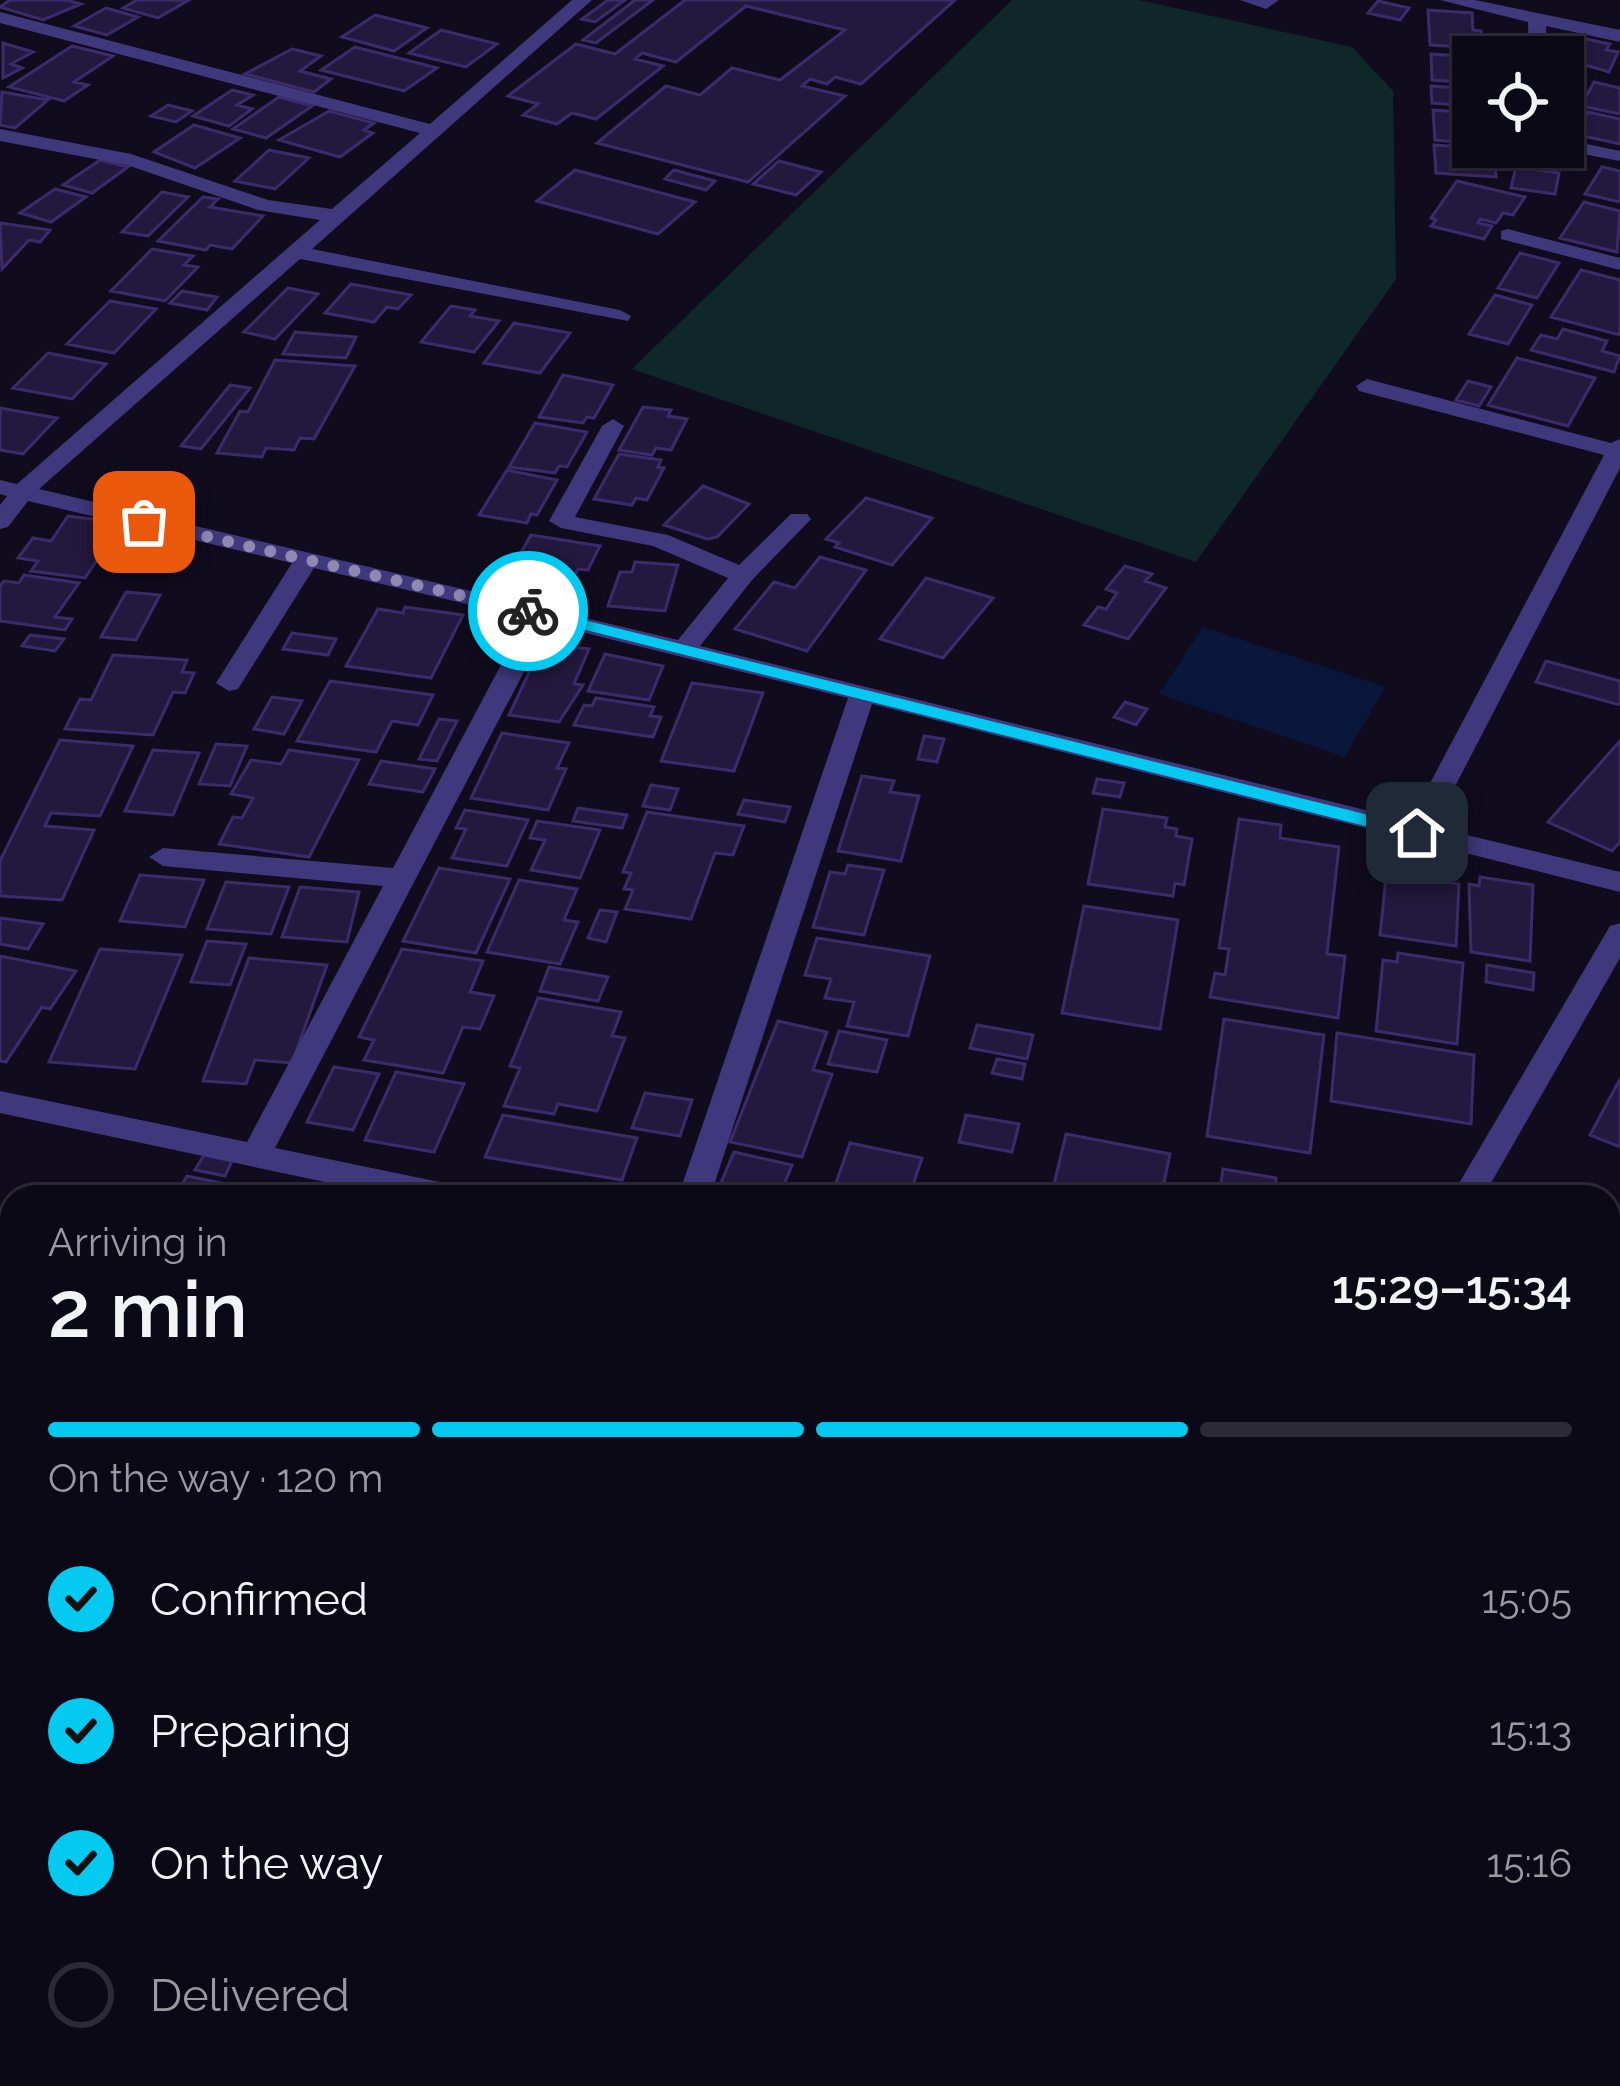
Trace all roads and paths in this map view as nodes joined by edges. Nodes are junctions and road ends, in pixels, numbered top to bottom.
1 (583, 0) edge
2 (1249, 0) edge
3 (1270, 0) edge
4 (1449, 0) edge
5 (0, 17) edge
6 (1537, 19) junction
7 (1537, 36) edge
8 (1620, 36) edge
9 (431, 130) junction
10 (0, 135) edge
11 (1584, 149) edge
12 (1615, 156) dead end
13 (336, 216) junction
14 (1508, 235) dead end
15 (297, 252) junction
16 (1620, 264) edge
17 (620, 316) dead end
18 (1367, 386) dead end
19 (613, 426) dead end
20 (1619, 450) edge
21 (11, 490) edge
22 (799, 519) dead end
23 (0, 522) edge
24 (307, 560) junction
25 (743, 575) junction
26 (541, 614) junction
27 (684, 649) junction
28 (229, 683) dead end
29 (862, 694) junction
30 (1417, 833) junction
31 (163, 856) dead end
32 (398, 878) junction
33 (1620, 882) edge
34 (1620, 933) edge
35 (0, 1102) edge
36 (256, 1153) junction
37 (401, 1185) edge
38 (698, 1185) edge
39 (1474, 1185) edge

1 - 9 street
2 - 3 street
4 - 6 street
5 - 9 street
6 - 7 street
6 - 8 street
9 - 13 street
10 - 13 street
11 - 12 street
13 - 15 street
14 - 16 street
15 - 17 street
15 - 21 street
18 - 20 street
19 - 25 street
20 - 30 street
21 - 23 street
21 - 24 street
22 - 25 street
24 - 26 street
24 - 28 street
25 - 27 street
26 - 27 street
26 - 32 street
27 - 29 street
29 - 30 street
29 - 38 street
30 - 33 street
31 - 32 street
32 - 36 street
34 - 39 street
35 - 36 street
36 - 37 street

